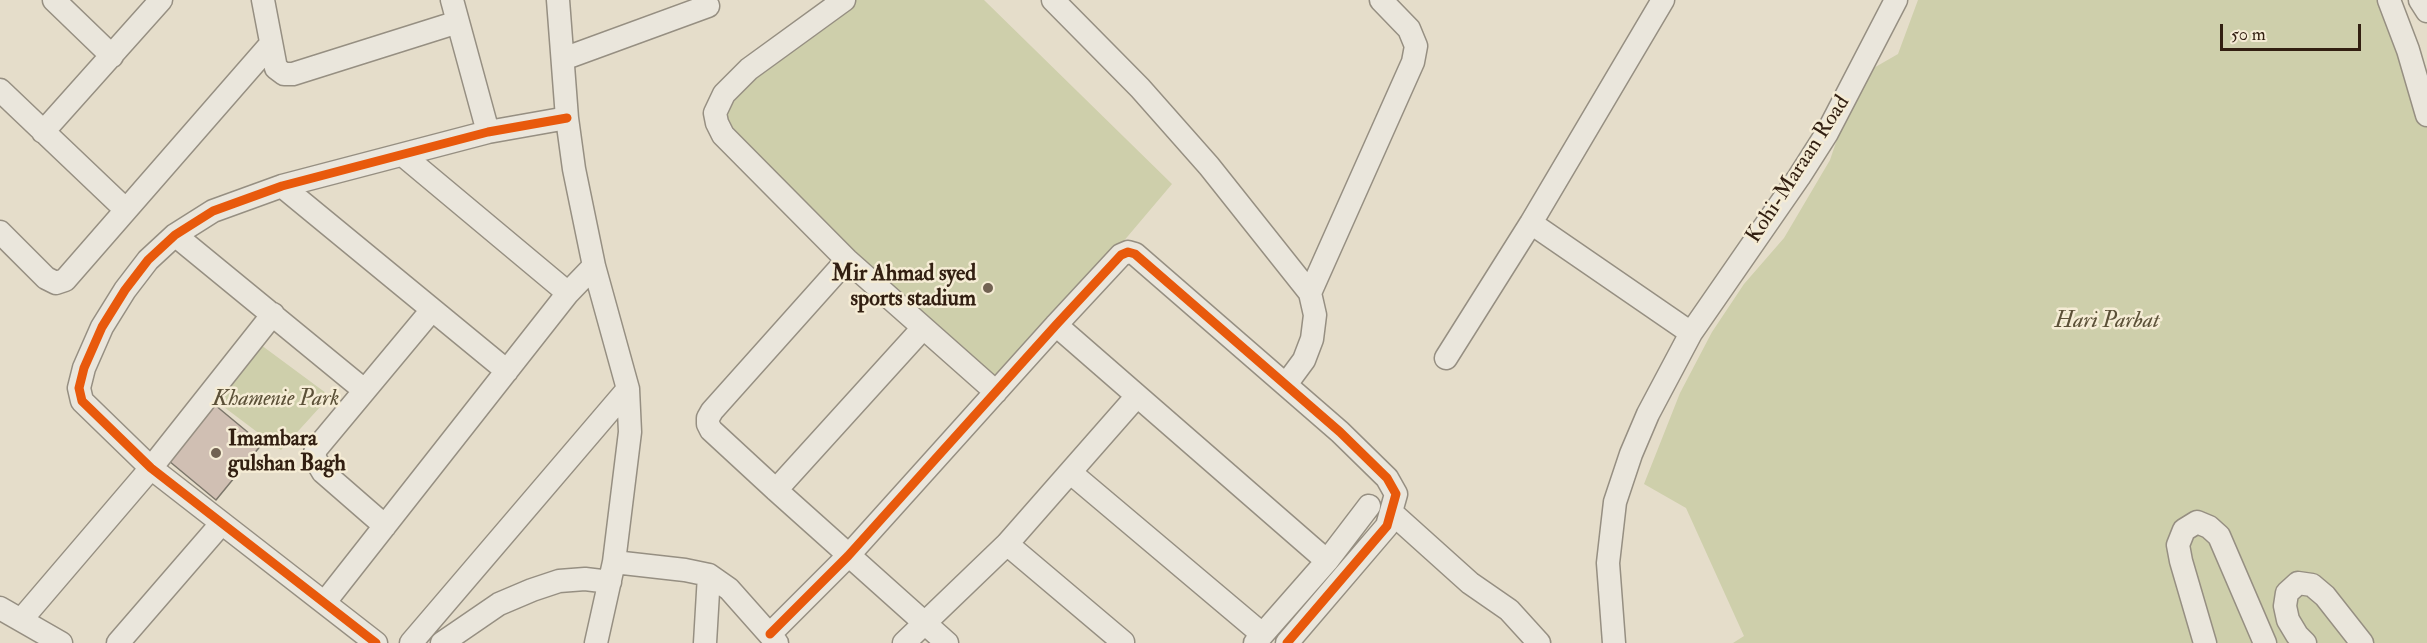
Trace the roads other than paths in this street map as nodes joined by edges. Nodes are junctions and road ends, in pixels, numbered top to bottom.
1 (54, 0) edge
2 (160, 0) edge
3 (263, 0) edge
4 (452, 0) edge
5 (558, 0) edge
6 (844, 0) edge
7 (1053, 0) edge
8 (1381, 0) edge
9 (1664, 0) edge
10 (1896, 0) edge
11 (2389, 0) edge
12 (2420, 0) edge
13 (708, 6) dead end
14 (2427, 11) edge
15 (458, 22) junction
16 (270, 45) junction
17 (112, 56) junction
18 (563, 59) junction
19 (0, 90) edge
20 (2427, 114) edge
21 (567, 118) junction
22 (43, 132) junction
23 (488, 132) junction
24 (404, 156) junction
25 (282, 186) junction
26 (126, 210) junction
27 (1531, 223) junction
28 (0, 232) edge
29 (175, 235) junction
30 (847, 260) junction
31 (594, 266) junction
32 (568, 292) junction
33 (1310, 293) junction
34 (431, 311) junction
35 (273, 314) junction
36 (1056, 325) junction
37 (923, 328) junction
38 (1691, 333) junction
39 (1446, 358) dead end
40 (507, 371) junction
41 (1287, 383) junction
42 (628, 388) junction
43 (364, 390) junction
44 (996, 392) junction
45 (1137, 396) junction
46 (151, 468) junction
47 (1071, 473) junction
48 (776, 490) junction
49 (1369, 506) dead end
50 (1391, 512) junction
51 (221, 524) junction
52 (385, 526) junction
53 (1007, 544) junction
54 (848, 556) junction
55 (1327, 561) junction
56 (612, 572) junction
57 (709, 575) junction
58 (325, 602) junction
59 (0, 608) edge
60 (21, 620) junction
61 (924, 624) junction
62 (774, 639) edge
63 (1258, 639) edge
64 (1123, 642) edge
65 (61, 643) edge
66 (118, 643) edge
67 (376, 643) edge
68 (411, 643) edge
69 (442, 643) edge
70 (596, 643) edge
71 (705, 643) edge
72 (904, 643) edge
73 (947, 643) edge
74 (1287, 643) edge
75 (1539, 643) edge
76 (1614, 643) edge
77 (2205, 643) edge
78 (2265, 643) edge
79 (2304, 643) edge
80 (2362, 643) edge

1 - 17 street
2 - 17 street
3 - 16 street
4 - 15 street
5 - 18 street
6 - 30 street
7 - 33 street
8 - 33 street
9 - 27 street
10 - 38 street, Kohi-Maraan Road
11 - 20 street
12 - 14 street
13 - 18 street
15 - 16 street
15 - 23 street
16 - 26 street
17 - 22 street
18 - 21 street
19 - 22 street
21 - 23 street
21 - 31 street
22 - 26 street
23 - 24 street
24 - 25 street
24 - 32 street
25 - 29 street
25 - 34 street
26 - 28 street
27 - 38 street
27 - 39 street
29 - 35 street
29 - 46 street
30 - 37 street
30 - 48 street
31 - 32 street
31 - 42 street
32 - 40 street
33 - 41 street
34 - 40 street
34 - 43 street
35 - 43 street
35 - 46 street
36 - 41 street
36 - 44 street
36 - 45 street
37 - 44 street
37 - 48 street
38 - 76 street, Kohi-Maraan Road
40 - 52 street
41 - 50 street
42 - 56 street
42 - 68 street
43 - 52 street
44 - 54 street
45 - 47 street
45 - 55 street
46 - 51 street
46 - 60 street
47 - 53 street
47 - 63 street
48 - 54 street
49 - 55 street
50 - 74 street
50 - 75 street
51 - 58 street
51 - 66 street
52 - 58 street
53 - 61 street
53 - 64 street
54 - 61 street
54 - 62 street
55 - 63 street
56 - 57 street
56 - 69 street
56 - 70 street
57 - 62 street
57 - 71 street
58 - 67 street
59 - 60 street
60 - 65 street
61 - 72 street
61 - 73 street
77 - 78 street
79 - 80 street

